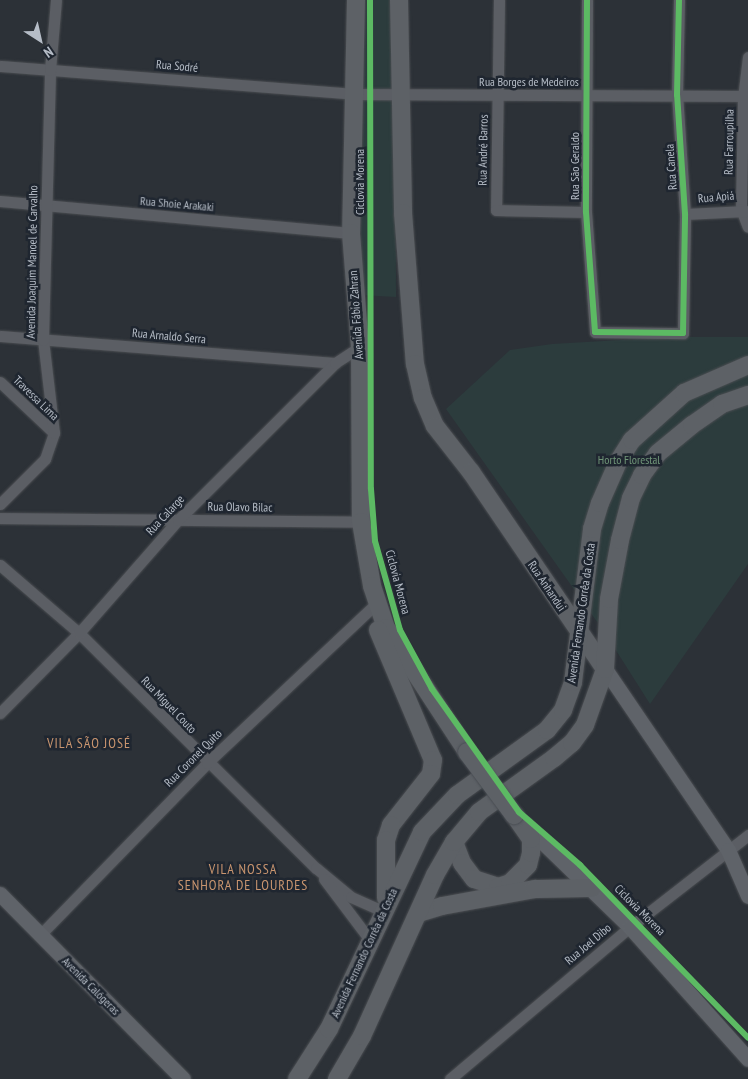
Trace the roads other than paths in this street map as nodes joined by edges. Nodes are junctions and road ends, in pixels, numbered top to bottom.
1 (56, 0) edge
2 (356, 0) edge
3 (399, 0) edge
4 (500, 0) edge
5 (586, 0) edge
6 (679, 0) edge
7 (748, 57) edge
8 (0, 66) edge
9 (50, 70) junction
10 (352, 94) junction
11 (399, 95) junction
12 (497, 95) junction
13 (677, 95) junction
14 (586, 96) junction
15 (746, 96) edge
16 (0, 201) edge
17 (47, 206) junction
18 (744, 210) edge
19 (586, 212) junction
20 (685, 214) junction
21 (748, 227) edge
22 (351, 233) junction
23 (683, 333) joint
24 (0, 336) edge
25 (43, 340) junction
26 (360, 347) junction
27 (335, 363) junction
28 (748, 365) edge
29 (0, 382) edge
30 (748, 395) edge
31 (54, 433) junction
32 (0, 504) edge
33 (0, 518) edge
34 (178, 520) junction
35 (361, 522) junction
36 (0, 565) edge
37 (374, 605) junction
38 (578, 632) junction
39 (80, 633) junction
40 (605, 669) junction
41 (0, 713) edge
42 (207, 763) junction
43 (514, 815) junction
44 (748, 835) edge
45 (454, 842) junction
46 (728, 850) junction
47 (316, 868) junction
48 (592, 888) junction
49 (0, 894) edge
50 (748, 896) edge
51 (384, 907) junction
52 (419, 913) junction
53 (630, 927) junction
54 (40, 934) junction
55 (370, 940) junction
56 (748, 1059) edge
57 (183, 1079) edge
58 (297, 1079) edge
59 (338, 1079) edge
60 (450, 1079) edge

1 - 9 street, Avenida Joaquim Manoel de Carvalho
2 - 10 main road, Avenida Fábio Zahran
3 - 11 main road
4 - 12 street, Rua André Barros
5 - 14 street, Rua São Geraldo
6 - 13 street, Rua Canela
7 - 15 street, Rua Farroupilha
8 - 9 street, Rua Sodré
9 - 10 street, Rua Sodré
9 - 17 street, Avenida Joaquim Manoel de Carvalho
10 - 11 street, Rua Sodré
10 - 22 main road, Avenida Fábio Zahran
11 - 12 street, Rua Borges de Medeiros
11 - 38 main road, Rua Anhandui
12 - 14 street, Rua Borges de Medeiros
12 - 19 street, Rua André Barros
13 - 14 street, Rua Borges de Medeiros
13 - 15 street, Rua Borges de Medeiros
13 - 20 street, Rua Canela
14 - 19 street, Rua São Geraldo
15 - 18 street, Rua Farroupilha
16 - 17 street, Rua Shoie Arakaki
17 - 22 street, Rua Shoie Arakaki
17 - 25 street, Avenida Joaquim Manoel de Carvalho
18 - 20 street, Rua Apiá
18 - 21 street, Rua Farroupilha
19 - 23 street, Rua São Geraldo
20 - 23 street, Rua Canela
22 - 26 main road, Avenida Fábio Zahran
24 - 25 street, Rua Arnaldo Serra
25 - 27 street, Rua Arnaldo Serra
25 - 31 street, Avenida Joaquim Manoel de Carvalho
26 - 27 street, Rua Calarge
26 - 35 main road, Avenida Fábio Zahran
27 - 34 street, Rua Calarge
28 - 38 main road, Avenida Fernando Corrêa da Costa
29 - 31 street, Travessa Lima
30 - 40 main road, Avenida Fernando Corrêa da Costa
31 - 32 street, Avenida Joaquim Manoel de Carvalho
33 - 34 street, Rua Olavo Bilac
34 - 35 street, Rua Olavo Bilac
34 - 39 street, Rua Calarge
35 - 37 main road, Avenida Fábio Zahran
36 - 39 street, Rua Miguel Couto
37 - 42 street, Rua Coronel Quito
37 - 43 main road, bridge
37 - 51 main road
38 - 40 main road, Rua Anhandui
38 - 51 main road, Avenida Fernando Corrêa da Costa
39 - 41 street, Rua Calarge
39 - 42 street, Rua Miguel Couto
40 - 45 main road, Avenida Fernando Corrêa da Costa
40 - 46 street, Rua Anhandui
42 - 47 street, Rua Miguel Couto
42 - 54 street, Rua Coronel Quito
43 - 45 main road
43 - 48 street
44 - 46 street, Rua Joel Dibo
45 - 52 main road, Avenida Fernando Corrêa da Costa
46 - 50 street, Rua Anhandui
46 - 53 street, Rua Joel Dibo
47 - 51 street, Rua Miguel Couto
47 - 55 street, Rua Miguel Couto
48 - 52 main road
48 - 53 street
49 - 54 street, Avenida Calógeras
51 - 55 main road, Avenida Fernando Corrêa da Costa
52 - 59 main road, Avenida Fernando Corrêa da Costa
53 - 56 street
53 - 60 street, Rua Joel Dibo
54 - 57 street, Avenida Calógeras
55 - 58 main road, Avenida Fernando Corrêa da Costa

